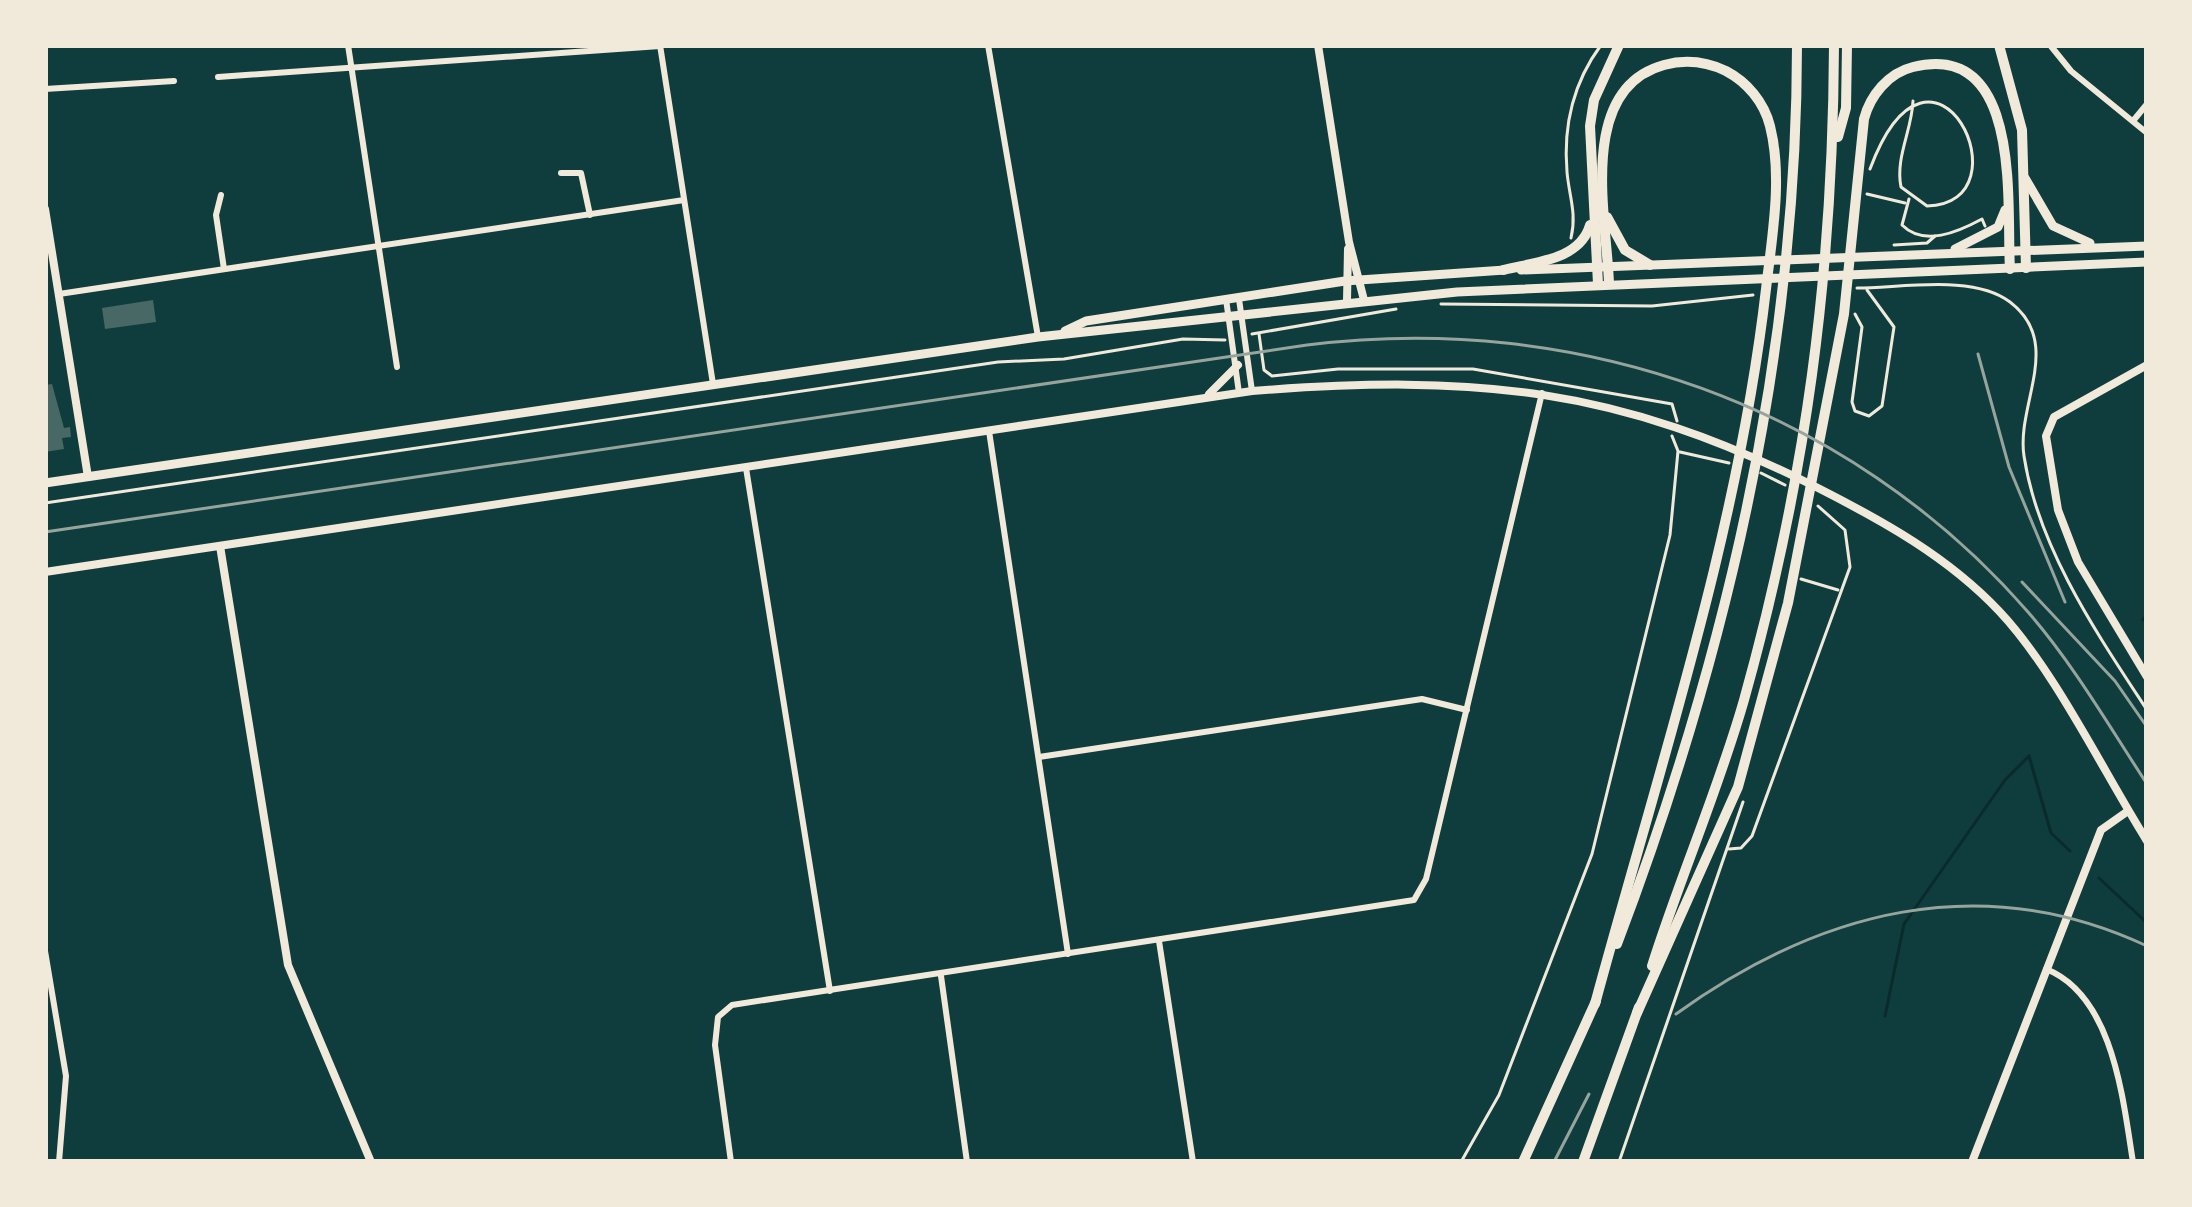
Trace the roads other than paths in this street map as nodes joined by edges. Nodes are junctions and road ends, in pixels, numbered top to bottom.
1 (348, 45) edge
2 (988, 45) edge
3 (1318, 45) edge
4 (1619, 45) edge
5 (1798, 45) edge
6 (1834, 45) edge
7 (1847, 45) edge
8 (2000, 45) edge
9 (2050, 45) edge
10 (660, 46) edge
11 (352, 69) junction
12 (218, 77) dead end
13 (173, 81) dead end
14 (45, 89) edge
15 (2147, 104) edge
16 (2133, 122) junction
17 (2147, 133) edge
18 (1834, 154) junction
19 (2020, 168) junction
20 (561, 173) dead end
21 (221, 195) dead end
22 (2008, 199) junction
23 (683, 200) junction
24 (45, 209) edge
25 (1598, 211) junction
26 (590, 214) junction
27 (1349, 242) junction
28 (2147, 245) edge
29 (378, 246) junction
30 (2109, 247) junction
31 (2025, 250) junction
32 (1950, 251) junction
33 (2009, 251) junction
34 (2147, 262) edge
35 (1650, 265) junction
36 (1603, 267) junction
37 (2026, 268) junction
38 (224, 269) junction
39 (2010, 269) junction
40 (1503, 270) junction
41 (1362, 280) junction
42 (1345, 281) junction
43 (1603, 284) junction
44 (59, 293) junction
45 (1238, 297) junction
46 (1226, 299) junction
47 (1364, 300) junction
48 (1347, 302) junction
49 (1242, 315) junction
50 (1229, 316) junction
51 (1060, 334) junction
52 (1038, 337) junction
53 (1238, 365) junction
54 (2147, 365) edge
55 (397, 367) dead end
56 (713, 384) junction
57 (1252, 391) junction
58 (1239, 393) junction
59 (1543, 393) junction
60 (1202, 398) junction
61 (989, 431) junction
62 (746, 468) junction
63 (88, 477) junction
64 (45, 483) edge
65 (220, 546) junction
66 (45, 572) edge
67 (2147, 677) edge
68 (1467, 710) junction
69 (1039, 757) junction
70 (2128, 811) junction
71 (2147, 841) edge
72 (1159, 941) junction
73 (45, 951) edge
74 (1069, 954) junction
75 (2046, 969) junction
76 (940, 974) junction
77 (830, 991) junction
78 (1594, 1004) junction
79 (1637, 1013) junction
80 (58, 1162) edge
81 (371, 1162) edge
82 (731, 1162) edge
83 (967, 1162) edge
84 (1193, 1162) edge
85 (1523, 1162) edge
86 (1583, 1162) edge
87 (1972, 1162) edge
88 (2133, 1162) edge

1 - 11 street
2 - 52 street
3 - 27 street
4 - 25 highway
5 - 78 highway
6 - 18 highway
7 - 18 highway
8 - 19 highway
9 - 16 street
10 - 11 street
10 - 23 street
11 - 12 street
11 - 29 street
13 - 14 street
15 - 16 street
16 - 17 street
18 - 79 highway
19 - 30 highway
19 - 31 highway
20 - 26 street
21 - 38 street
22 - 32 highway
22 - 33 highway
22 - 79 highway
23 - 26 street
23 - 56 street
24 - 44 street
25 - 35 highway
25 - 36 highway
25 - 40 highway
25 - 78 highway
26 - 29 street
27 - 41 street
27 - 42 street
28 - 30 highway
29 - 38 street
29 - 55 street
30 - 31 highway
31 - 33 highway
31 - 37 highway
32 - 33 highway
32 - 35 highway
33 - 39 highway
34 - 37 highway
35 - 36 highway
36 - 40 highway
36 - 43 highway
37 - 39 highway
38 - 44 street
39 - 43 highway
40 - 41 highway
41 - 42 highway
41 - 47 street
42 - 45 highway
42 - 48 street
43 - 47 highway
44 - 63 street
45 - 46 highway
45 - 49 street
46 - 50 street
46 - 51 highway
47 - 48 highway
48 - 49 highway
49 - 50 highway
49 - 57 street
50 - 51 highway
50 - 53 street
51 - 52 highway
52 - 56 highway
53 - 58 street
53 - 60 street
54 - 67 street
56 - 63 highway
57 - 58 street
57 - 59 street
58 - 60 street
59 - 68 street
59 - 70 street
60 - 61 street
61 - 62 street
61 - 69 street
62 - 65 street
62 - 77 street
63 - 64 highway
65 - 66 street
65 - 81 street
68 - 69 street
68 - 72 street
69 - 74 street
70 - 71 street
70 - 75 street
72 - 74 street
72 - 84 street
73 - 80 street
74 - 76 street
75 - 87 street
75 - 88 street
76 - 77 street
76 - 83 street
77 - 82 street
78 - 85 highway
79 - 86 highway

